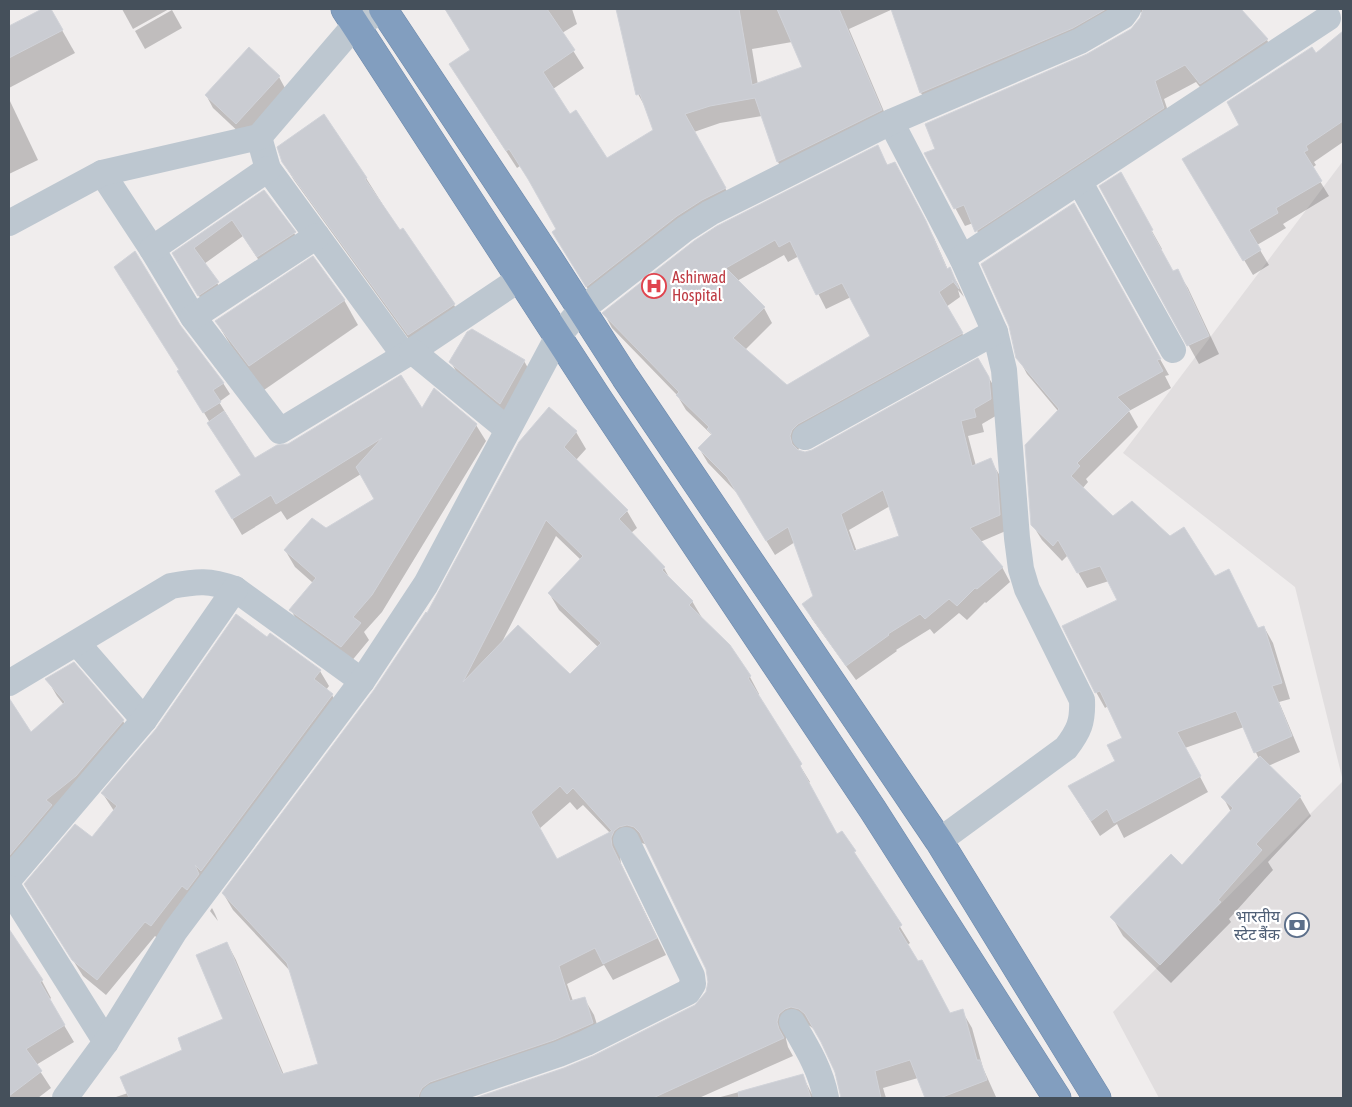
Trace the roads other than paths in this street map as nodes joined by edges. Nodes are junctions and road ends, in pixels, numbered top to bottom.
1 (384, 9) edge
2 (1128, 9) edge
3 (350, 17) edge
4 (1328, 18) dead end
5 (890, 122) junction
6 (259, 137) junction
7 (268, 169) junction
8 (102, 173) junction
9 (1079, 181) junction
10 (9, 224) edge
11 (317, 236) junction
12 (152, 249) junction
13 (962, 258) junction
14 (521, 278) junction
15 (581, 310) junction
16 (193, 317) junction
17 (995, 332) junction
18 (558, 336) junction
19 (1173, 350) dead end
20 (408, 353) junction
21 (624, 377) junction
22 (597, 397) junction
23 (507, 429) junction
24 (805, 437) dead end
25 (235, 589) junction
26 (76, 643) junction
27 (362, 681) junction
28 (9, 683) edge
29 (144, 720) junction
30 (902, 786) junction
31 (873, 810) junction
32 (626, 840) dead end
33 (939, 841) junction
34 (9, 879) edge
35 (9, 888) edge
36 (792, 1022) dead end
37 (106, 1042) junction
38 (65, 1098) edge
39 (433, 1098) edge
40 (826, 1098) edge
41 (1057, 1098) edge
42 (1097, 1098) edge

1 - 3 street
1 - 15 highway
2 - 5 street
3 - 6 street
3 - 14 highway
4 - 9 street
5 - 13 street
5 - 15 street
6 - 7 street
6 - 8 street
7 - 11 street
7 - 12 street
8 - 10 street
8 - 12 street
9 - 13 street
9 - 19 street
11 - 16 street
11 - 20 street
12 - 16 street
13 - 17 street
14 - 18 highway
14 - 20 street
15 - 18 street
15 - 21 highway
16 - 20 street
17 - 24 street
17 - 33 street
18 - 22 highway
18 - 23 street
20 - 23 street
21 - 22 highway
21 - 30 highway
22 - 31 highway
23 - 27 street
25 - 26 street
25 - 27 street
25 - 29 street
26 - 28 street
26 - 29 street
27 - 37 street
29 - 34 street
30 - 31 highway
30 - 33 highway
31 - 41 highway
32 - 39 street
33 - 42 highway
35 - 37 street
36 - 40 street
37 - 38 street

